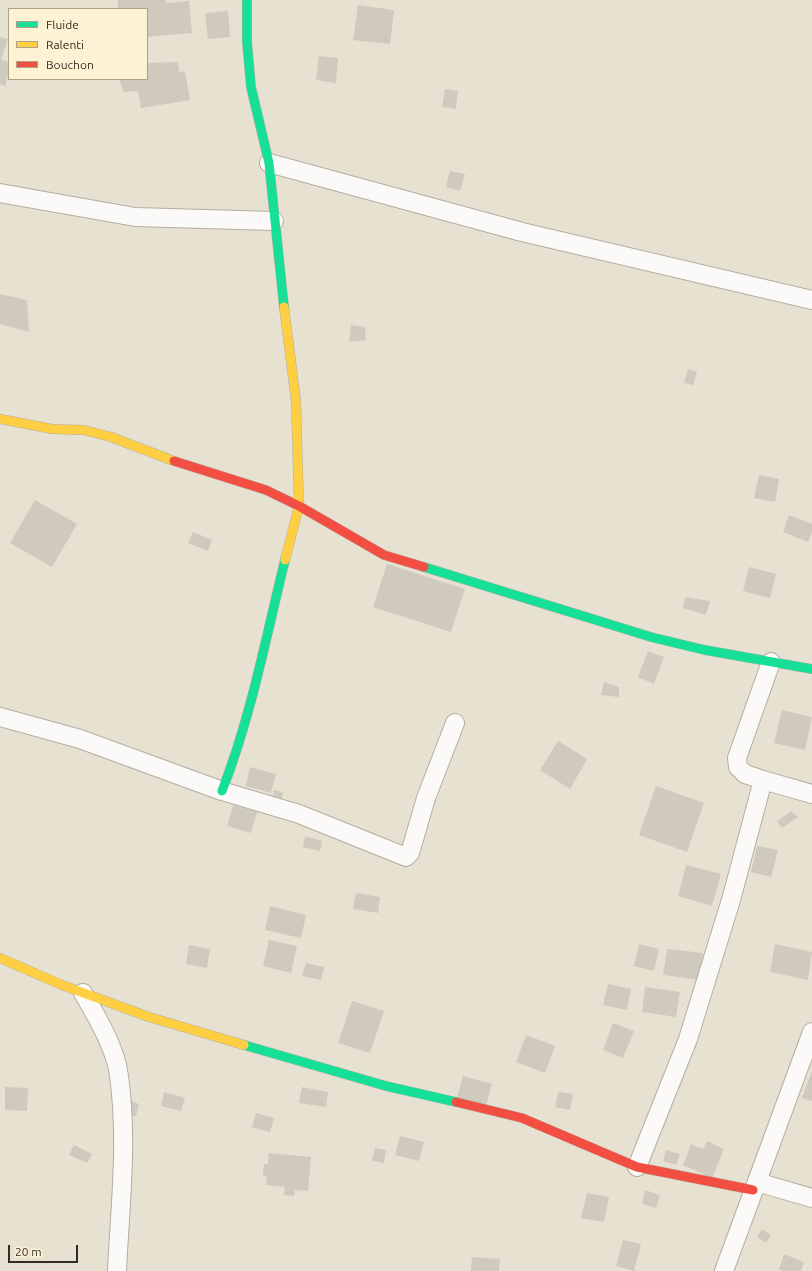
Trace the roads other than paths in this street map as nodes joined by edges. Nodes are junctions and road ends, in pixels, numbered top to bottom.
1 (247, 0) edge
2 (269, 163) junction
3 (0, 193) edge
4 (274, 222) junction
5 (812, 300) edge
6 (0, 419) edge
7 (299, 506) junction
8 (771, 662) junction
9 (812, 669) edge
10 (0, 717) edge
11 (455, 723) dead end
12 (763, 780) junction
13 (222, 791) junction
14 (812, 794) edge
15 (0, 958) edge
16 (83, 993) junction
17 (812, 1032) edge
18 (637, 1167) junction
19 (755, 1186) junction
20 (812, 1198) edge
21 (117, 1271) edge
22 (724, 1271) edge

1 - 2 street
2 - 4 street
2 - 5 street
3 - 4 street
4 - 7 street
6 - 7 street
7 - 8 street
7 - 13 street
8 - 9 street
8 - 12 street
10 - 13 street
11 - 13 street
12 - 14 street
12 - 18 street
15 - 16 street
16 - 18 street
16 - 21 street
17 - 19 street
18 - 19 street
19 - 20 street
19 - 22 street

